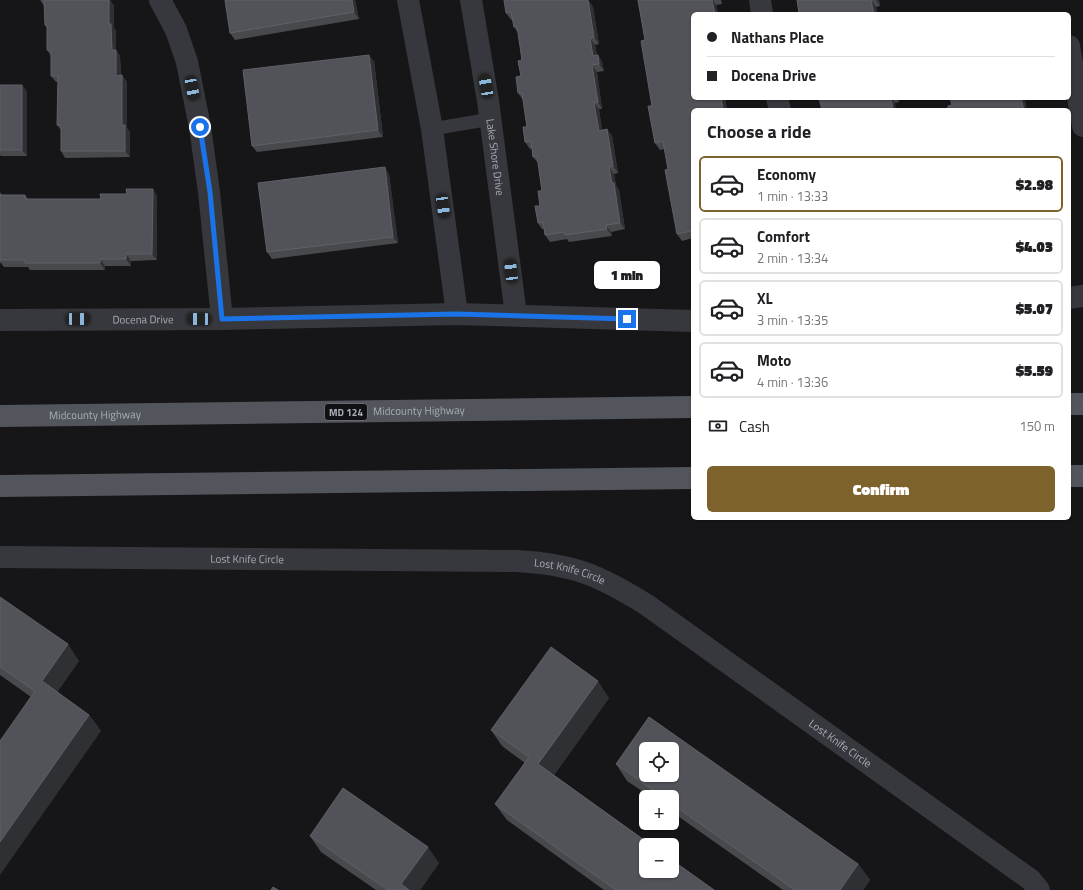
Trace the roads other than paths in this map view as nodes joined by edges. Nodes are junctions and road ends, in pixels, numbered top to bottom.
1 (160, 0) edge
2 (408, 0) edge
3 (471, 0) edge
4 (760, 0) edge
5 (762, 12) edge
6 (1071, 57) edge
7 (491, 119) junction
8 (1083, 126) edge
9 (432, 129) junction
10 (1083, 296) edge
11 (1071, 298) edge
12 (456, 314) junction
13 (516, 315) junction
14 (222, 319) junction
15 (0, 320) edge
16 (691, 321) edge
17 (1071, 404) edge
18 (1083, 404) edge
19 (691, 407) edge
20 (0, 416) edge
21 (1071, 476) edge
22 (1083, 476) edge
23 (691, 478) edge
24 (0, 486) edge
25 (0, 558) edge
26 (1039, 890) edge

1 - 14 street
2 - 9 street
3 - 7 street, Lake Shore Drive
4 - 5 street
6 - 8 street
7 - 9 lane
7 - 13 street, Lake Shore Drive
9 - 12 street
10 - 11 street
12 - 13 street, Docena Drive
12 - 14 street, Docena Drive
13 - 16 street, Docena Drive
14 - 15 street, Docena Drive
17 - 18 main road
19 - 20 main road, Midcounty Highway / MD 124
21 - 22 main road
23 - 24 main road
25 - 26 street, Lost Knife Circle

